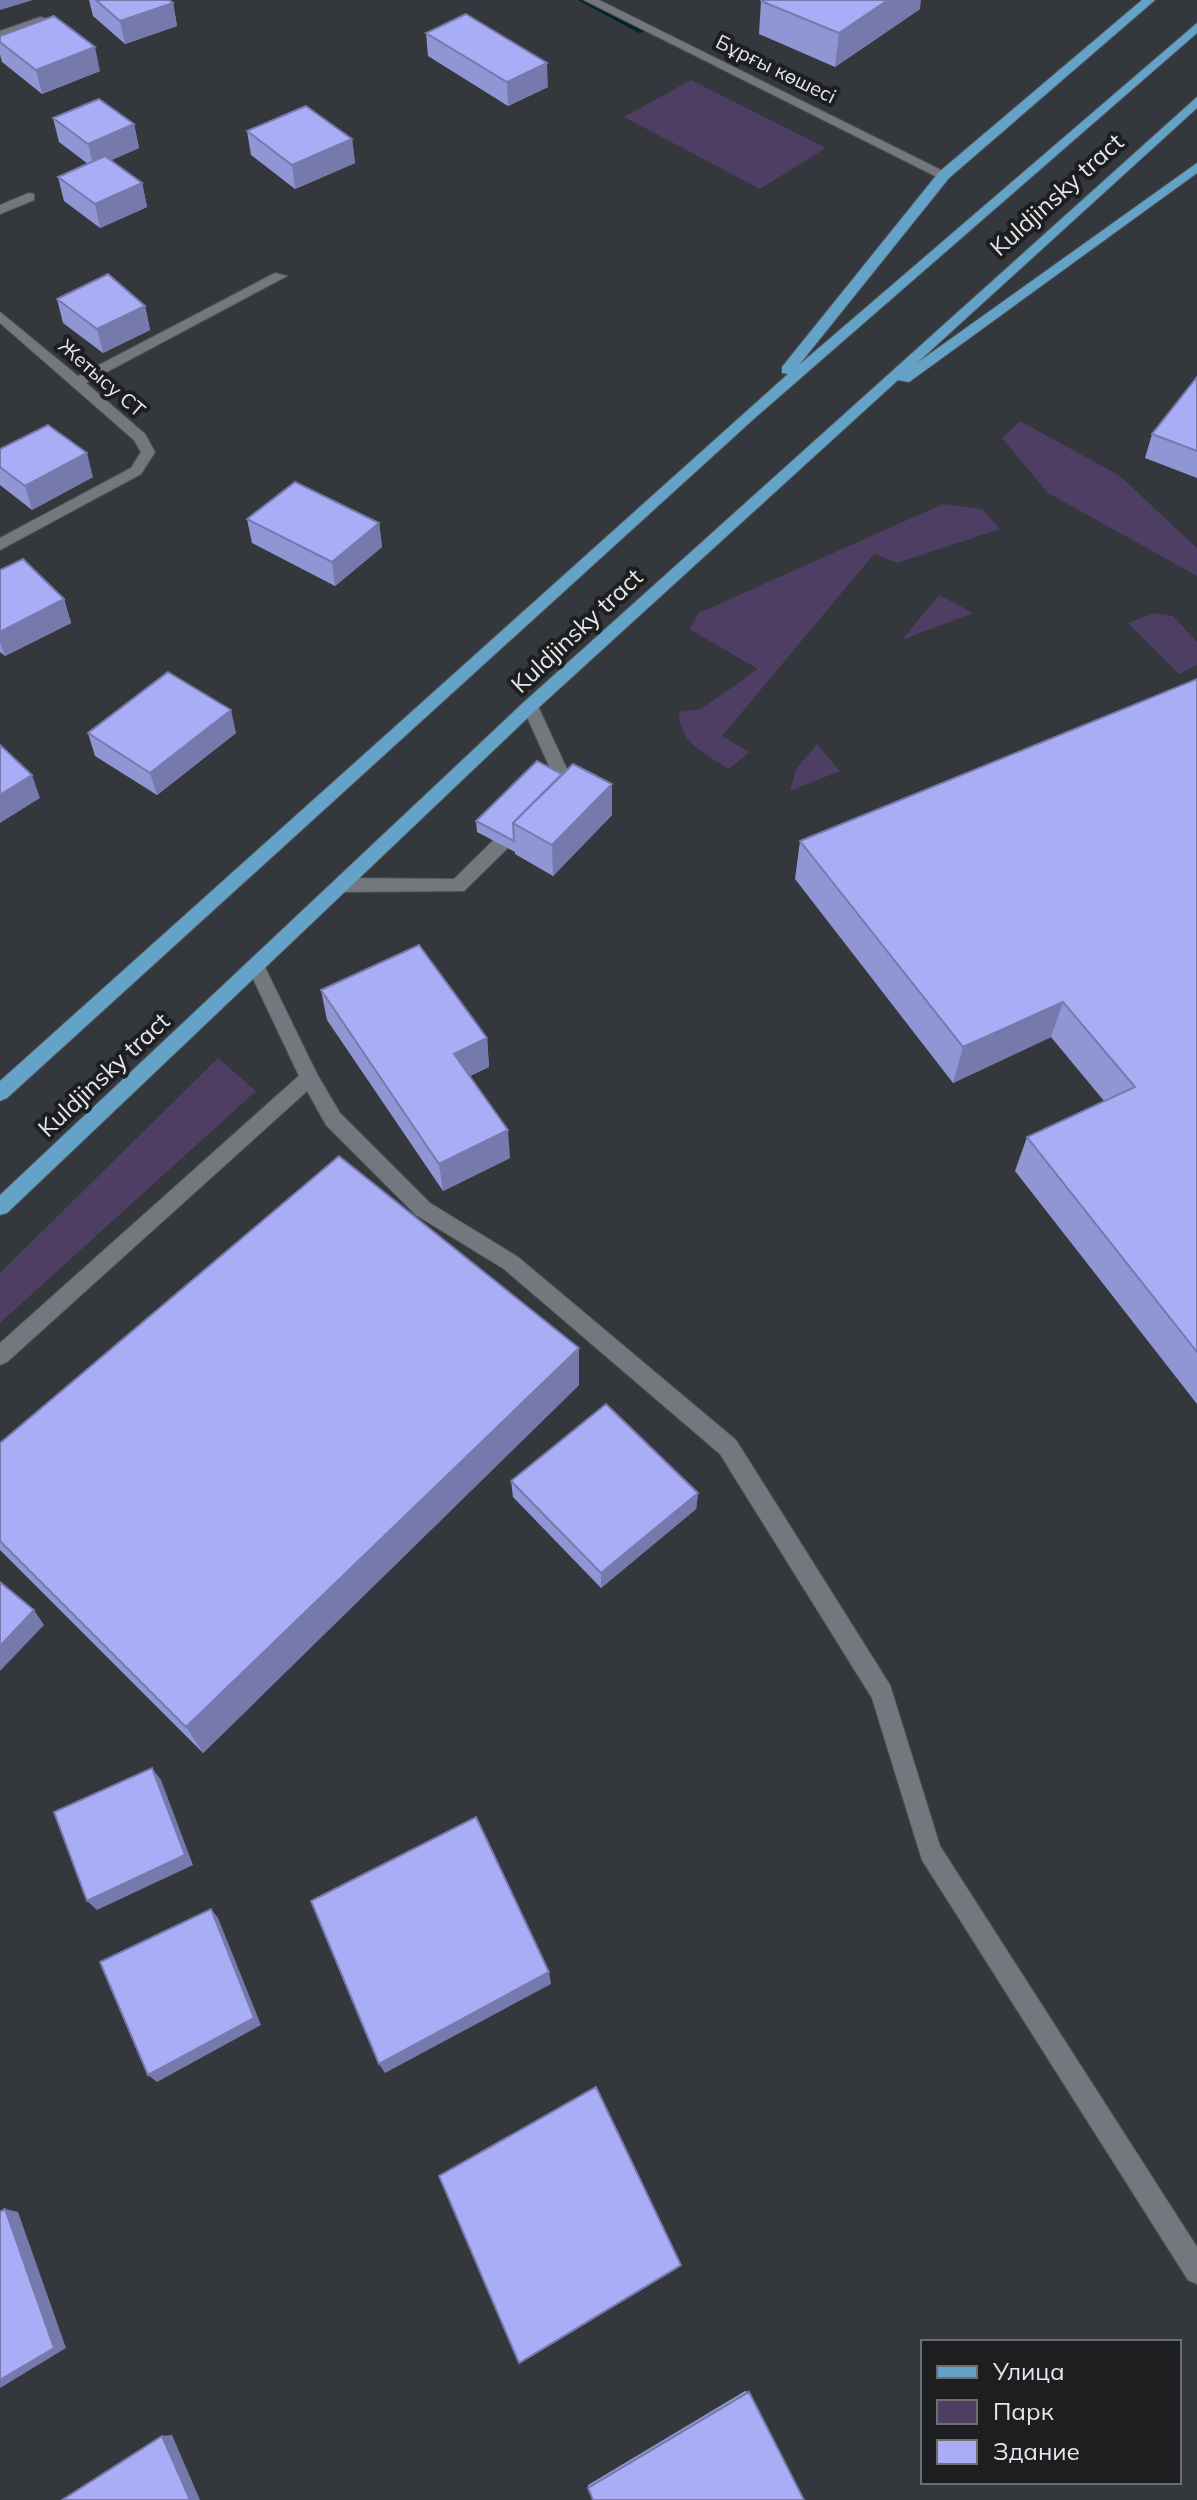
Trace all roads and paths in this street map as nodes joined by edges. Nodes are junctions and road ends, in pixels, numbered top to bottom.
1 (590, 0) edge
2 (1149, 0) edge
3 (40, 21) edge
4 (1197, 27) edge
5 (0, 35) edge
6 (1197, 101) edge
7 (1197, 167) edge
8 (944, 175) junction
9 (29, 197) dead end
10 (0, 210) edge
11 (280, 276) dead end
12 (0, 316) edge
13 (77, 382) junction
14 (752, 413) junction
15 (826, 435) junction
16 (0, 545) edge
17 (530, 706) junction
18 (341, 885) junction
19 (255, 964) junction
20 (309, 1078) junction
21 (0, 1093) edge
22 (0, 1207) edge
23 (0, 1356) edge
24 (1197, 2271) edge

1 - 8 street, Бұрғы көшесі
2 - 8 main road
3 - 5 street
4 - 14 main road, Kuldjinsky tract
6 - 15 main road, Kuldjinsky tract
7 - 15 main road
8 - 14 main road
9 - 10 street
11 - 13 street
12 - 13 street, Жетысу СТ
13 - 16 street, Жетысу СТ
14 - 21 main road, Kuldjinsky tract
15 - 17 main road, Kuldjinsky tract
17 - 18 main road, Kuldjinsky tract
17 - 18 street
18 - 19 main road, Kuldjinsky tract
19 - 20 street
19 - 22 main road, Kuldjinsky tract
20 - 23 street
20 - 24 street

